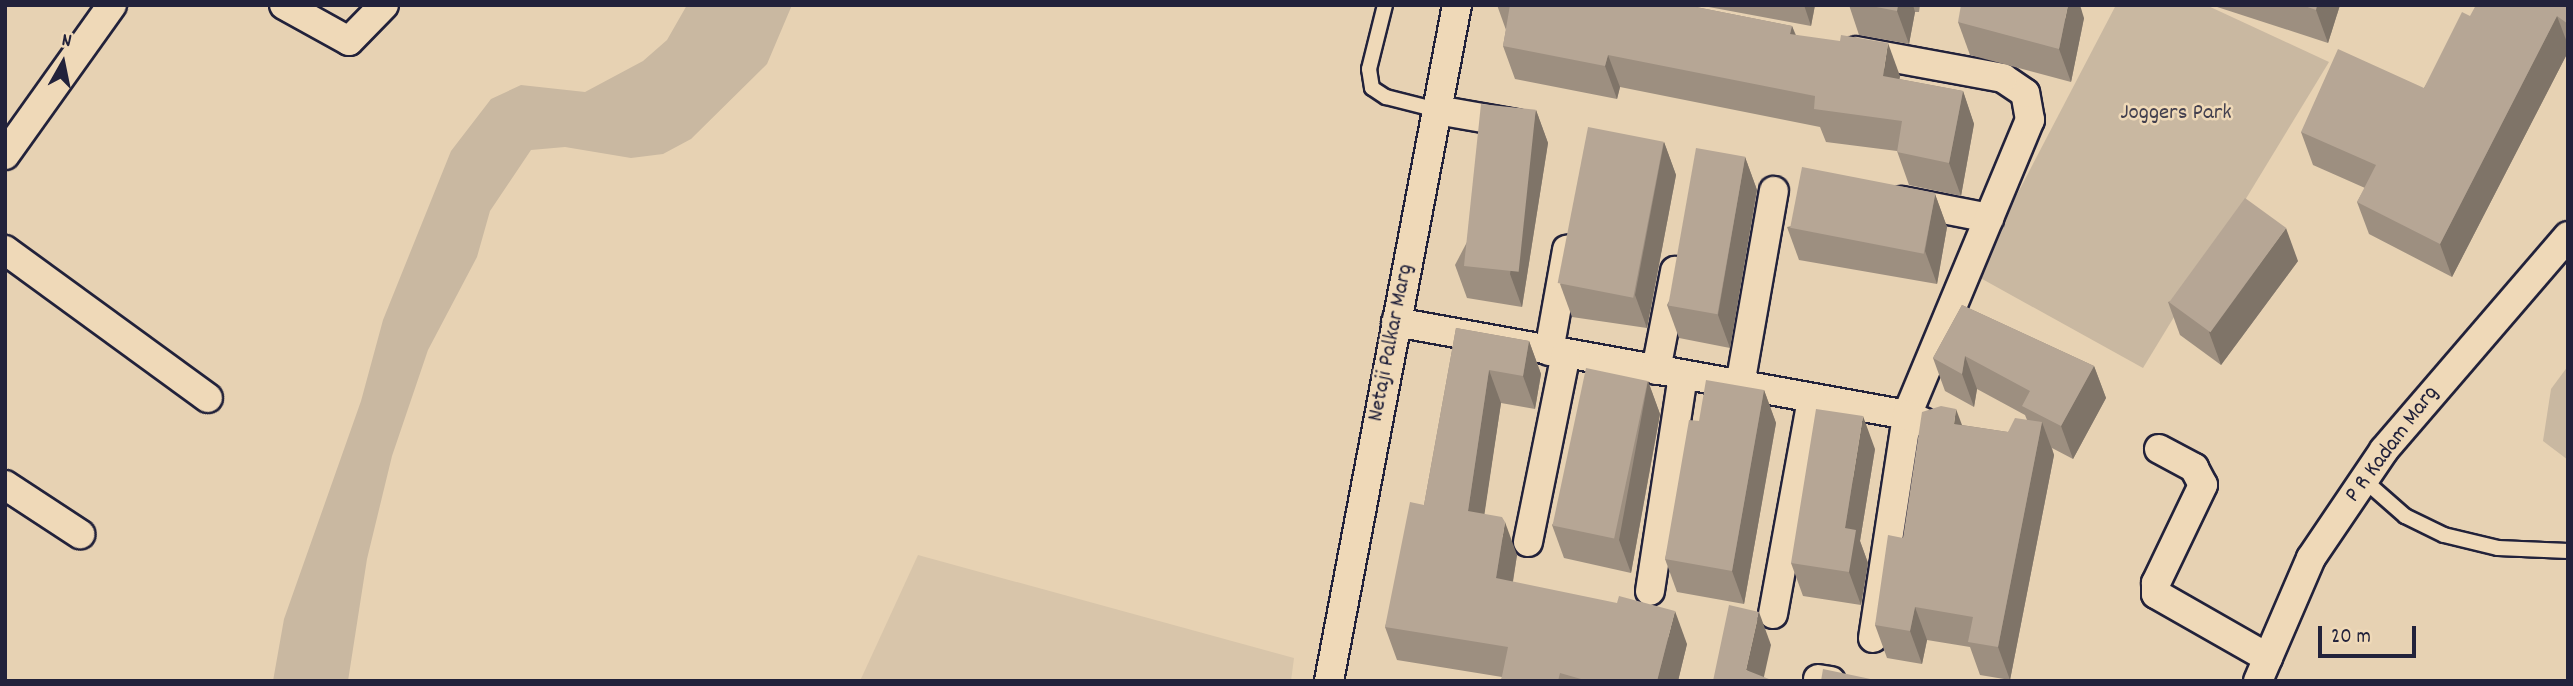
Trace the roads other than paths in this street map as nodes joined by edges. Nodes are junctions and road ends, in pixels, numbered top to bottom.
1 (112, 5) edge
2 (284, 5) edge
3 (384, 5) edge
4 (1385, 5) edge
5 (1457, 5) edge
6 (1824, 45) edge
7 (1437, 110) junction
8 (1541, 128) dead end
9 (5, 155) edge
10 (1774, 191) dead end
11 (1873, 195) edge
12 (1989, 218) junction
13 (1573, 220) edge
14 (2568, 236) edge
15 (1681, 238) edge
16 (5, 250) edge
17 (2557, 264) edge
18 (1950, 309) junction
19 (1975, 320) edge
20 (1396, 322) junction
21 (1558, 352) junction
22 (1670, 373) junction
23 (1740, 385) junction
24 (208, 398) dead end
25 (1812, 400) junction
26 (1907, 415) junction
27 (1940, 429) edge
28 (2159, 449) dead end
29 (2364, 480) junction
30 (5, 485) edge
31 (80, 534) dead end
32 (1528, 542) dead end
33 (2568, 551) edge
34 (1650, 591) dead end
35 (1773, 614) dead end
36 (1873, 638) edge
37 (2263, 669) edge
38 (1329, 681) edge

1 - 9 street
2 - 3 street
4 - 7 lane
5 - 7 street, Netaji Palkar Marg
6 - 12 street
7 - 8 street
7 - 20 street, Netaji Palkar Marg
10 - 23 street
11 - 12 street
12 - 18 street
13 - 21 street
14 - 17 street, P R Kadam Marg
15 - 22 street
16 - 24 street
17 - 29 street, P R Kadam Marg
18 - 19 street
18 - 26 street
20 - 21 street
20 - 38 street, Netaji Palkar Marg
21 - 22 street
21 - 32 street
22 - 23 street
22 - 34 street
23 - 25 street
25 - 26 street
25 - 35 street
26 - 27 street
26 - 36 street
28 - 37 street
29 - 33 lane
29 - 37 street, P R Kadam Marg
30 - 31 street

